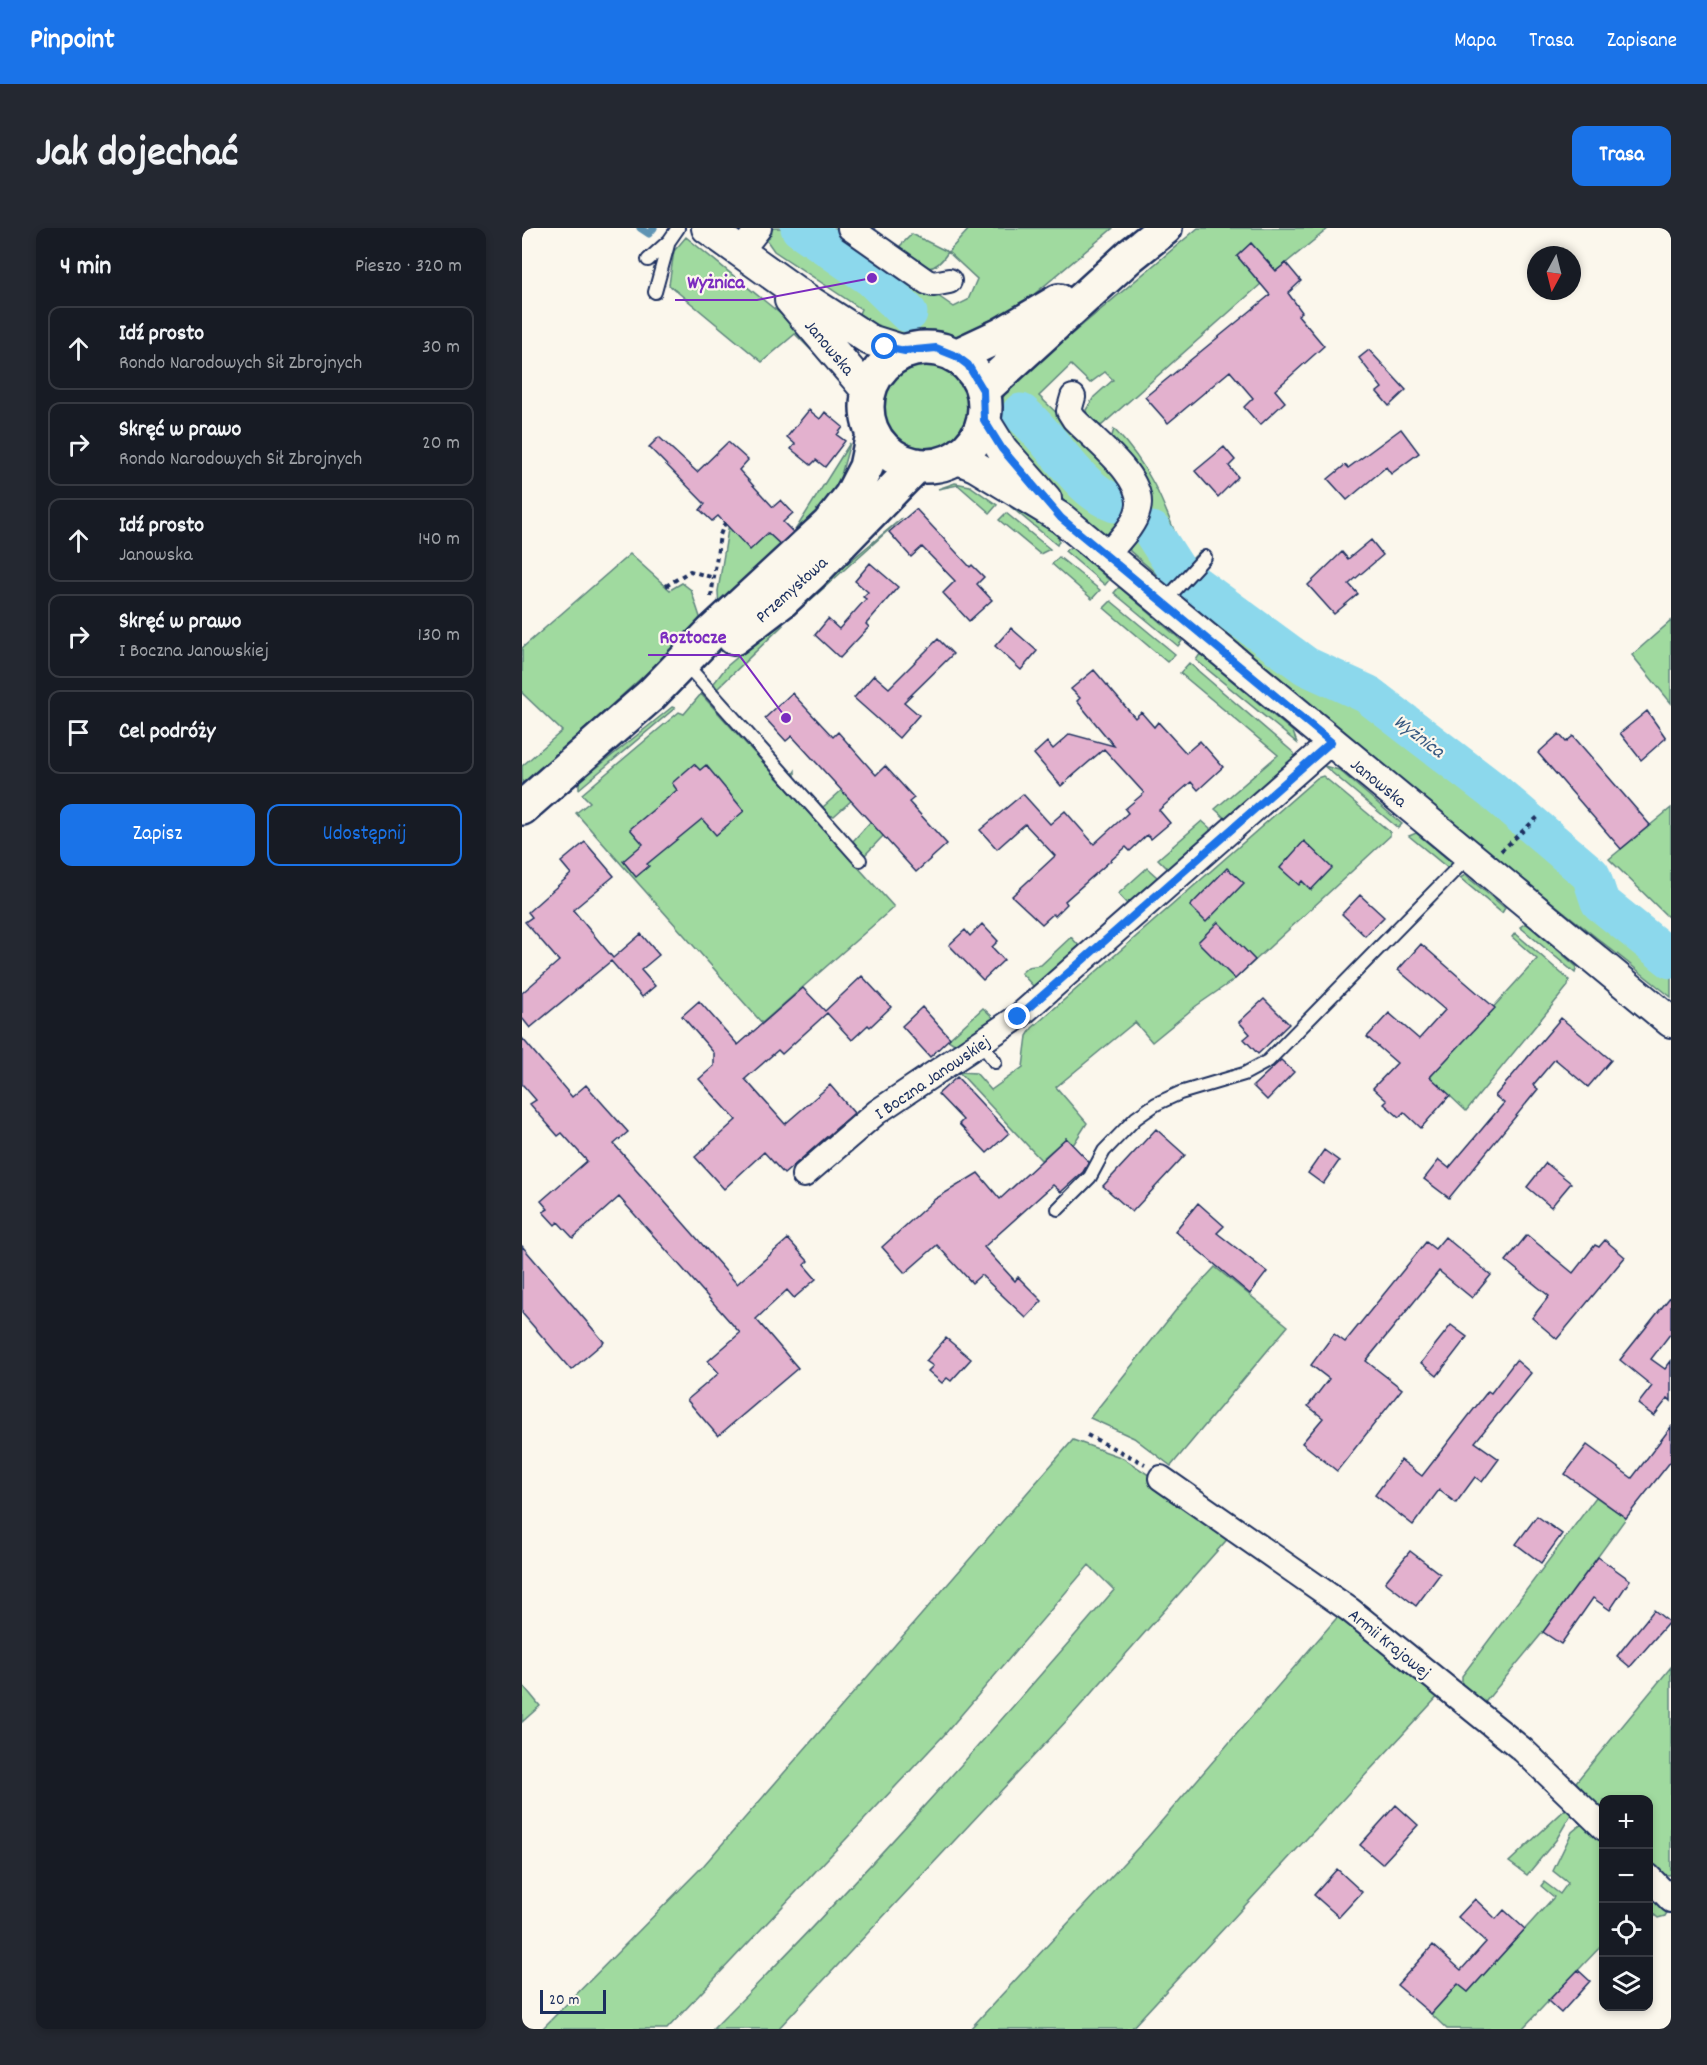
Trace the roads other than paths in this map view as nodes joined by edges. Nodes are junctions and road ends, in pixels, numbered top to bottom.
1 (678, 228) edge
2 (707, 228) edge
3 (759, 228) edge
4 (850, 228) edge
5 (1165, 228) edge
6 (669, 241) junction
7 (740, 252) junction
8 (1131, 255) junction
9 (648, 260) dead end
10 (949, 281) dead end
11 (655, 292) dead end
12 (905, 351) junction
13 (956, 356) junction
14 (868, 393) junction
15 (1072, 396) dead end
16 (983, 405) junction
17 (873, 434) junction
18 (956, 458) junction
19 (917, 465) junction
20 (1061, 518) junction
21 (1106, 556) junction
22 (1205, 557) dead end
23 (1171, 594) junction
24 (690, 670) junction
25 (651, 695) junction
26 (1331, 742) junction
27 (522, 808) edge
28 (860, 860) dead end
29 (1477, 862) junction
30 (1671, 1022) edge
31 (981, 1043) junction
32 (995, 1062) dead end
33 (798, 1179) dead end
34 (1058, 1209) dead end
35 (1161, 1478) road end
36 (1599, 1823) edge
37 (1653, 1881) edge
38 (1671, 1900) edge

1 - 6 lane
2 - 7 street, Janowska
3 - 7 street
4 - 10 street
5 - 8 main road
6 - 9 lane
6 - 11 lane
7 - 12 street, Janowska
7 - 14 street, Janowska
8 - 13 main road
8 - 16 main road
12 - 13 main road
12 - 14 main road
13 - 16 main road
14 - 17 main road
15 - 21 street
16 - 18 main road
16 - 20 street, Janowska
17 - 19 main road
17 - 25 main road, Przemysłowa
18 - 19 main road
18 - 20 street, Janowska
19 - 24 main road, Przemysłowa
20 - 21 street, Janowska
21 - 23 street, Janowska
22 - 23 lane
23 - 26 street, Janowska
24 - 25 main road, Przemysłowa
24 - 28 lane
25 - 27 main road, Przemysłowa
26 - 29 street, Janowska
26 - 31 street, I Boczna Janowskiej
29 - 30 street, Janowska
29 - 34 lane
31 - 32 lane
31 - 33 street, I Boczna Janowskiej
35 - 36 street, Armii Krajowej
37 - 38 street

